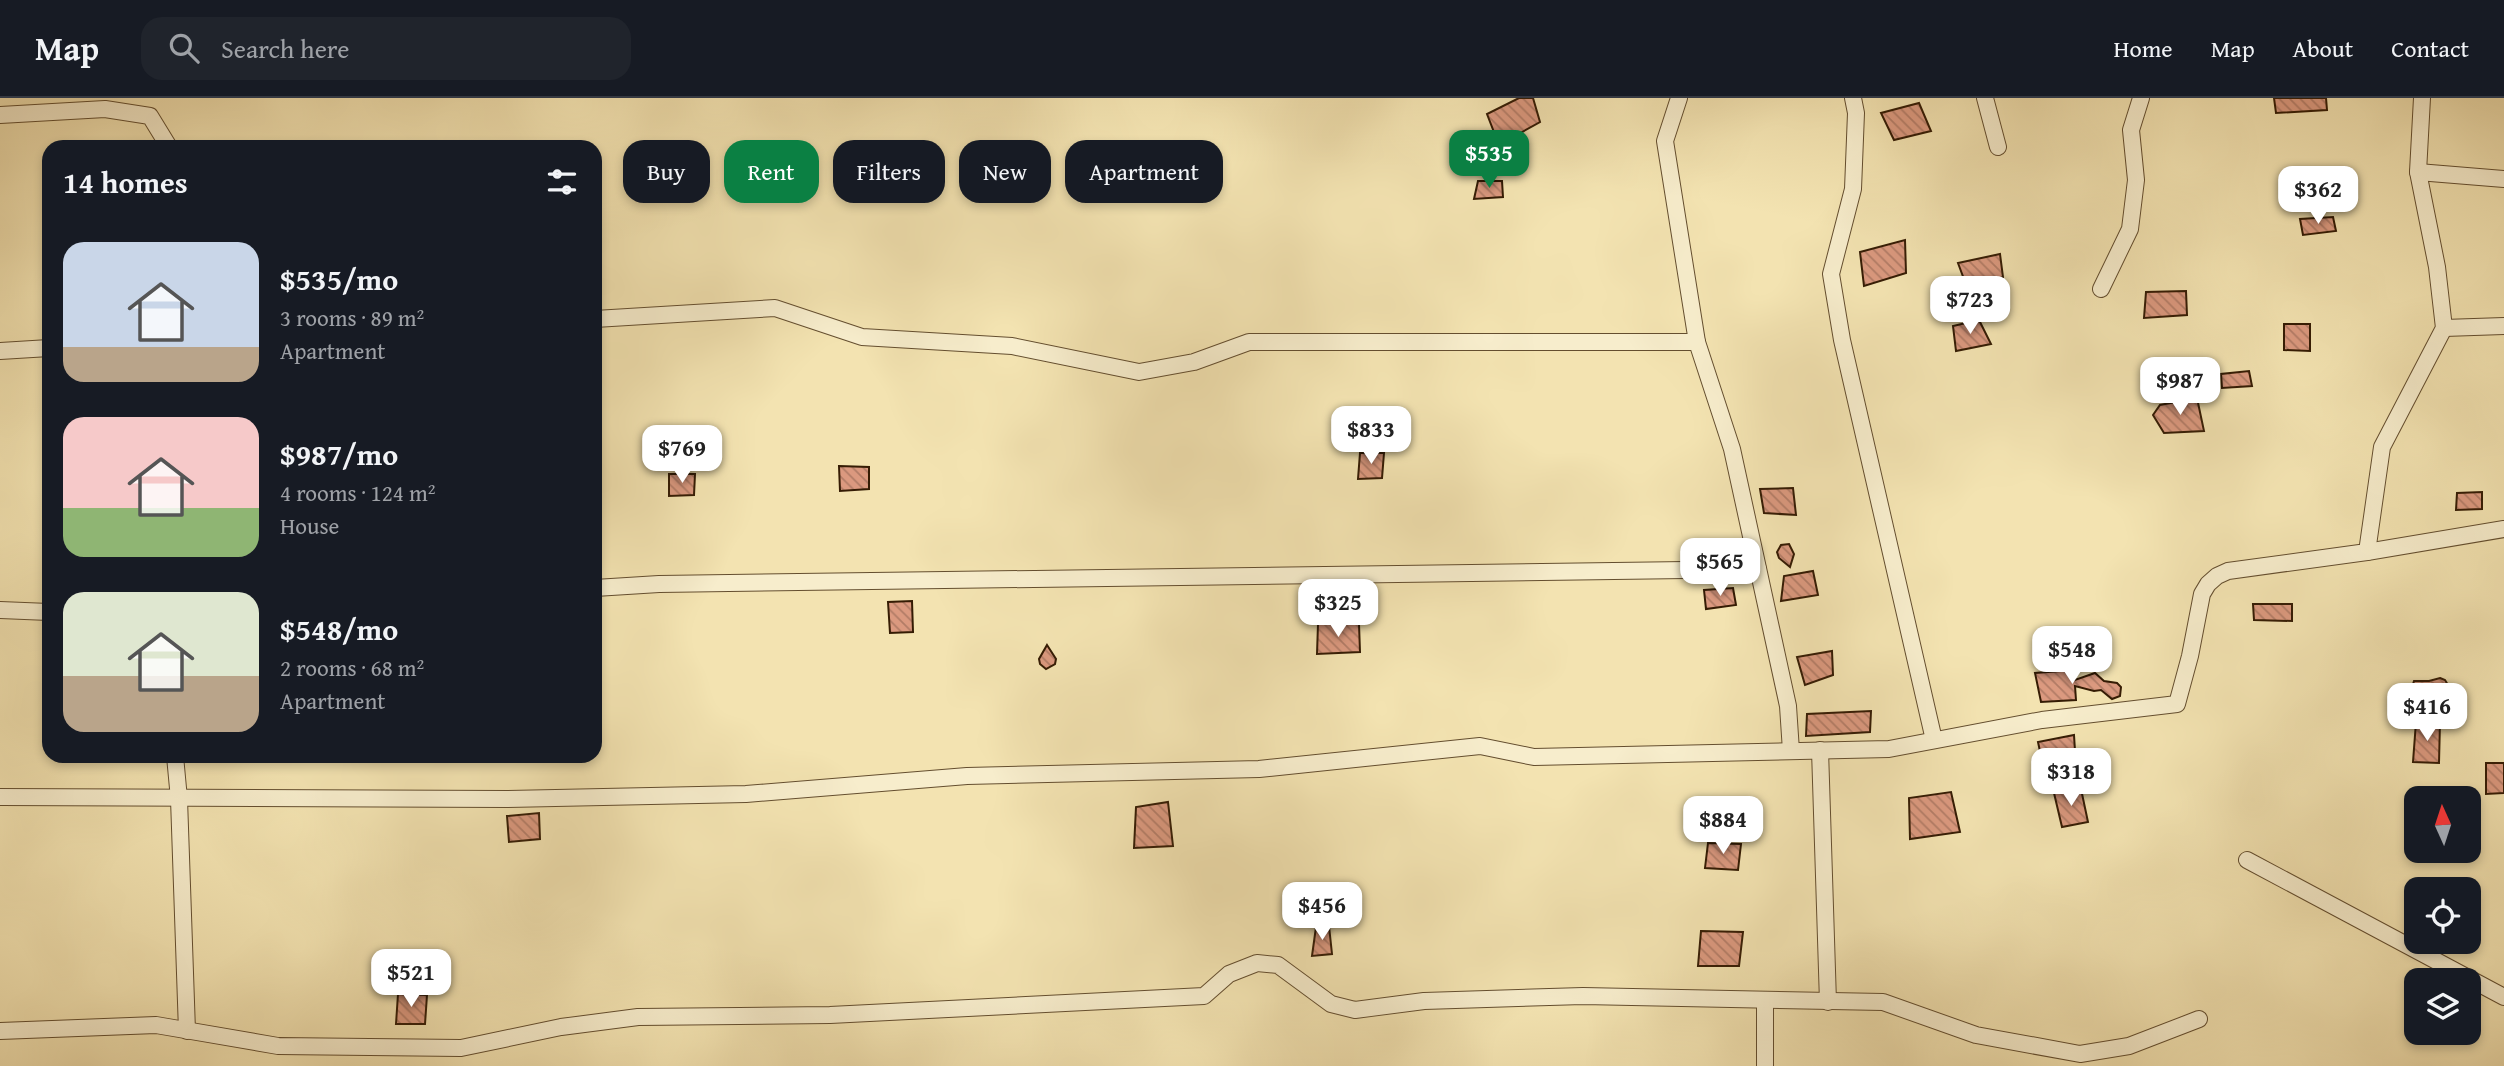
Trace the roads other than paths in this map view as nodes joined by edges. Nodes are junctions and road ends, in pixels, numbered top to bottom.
1 (1679, 98) edge
2 (1853, 98) edge
3 (1985, 98) edge
4 (2141, 98) edge
5 (2421, 98) edge
6 (0, 115) edge
7 (165, 140) edge
8 (1998, 147) dead end
9 (2418, 172) junction
10 (2504, 179) edge
11 (2101, 289) dead end
12 (602, 319) edge
13 (2504, 326) edge
14 (2444, 328) junction
15 (1697, 342) junction
16 (42, 348) edge
17 (0, 351) edge
18 (2504, 529) edge
19 (2367, 552) junction
20 (1758, 569) junction
21 (602, 588) edge
22 (0, 610) edge
23 (42, 612) edge
24 (1934, 740) junction
25 (1820, 750) junction
26 (1791, 751) junction
27 (176, 763) edge
28 (0, 797) edge
29 (179, 799) junction
30 (2247, 860) dead end
31 (2504, 997) edge
32 (1765, 1001) junction
33 (1828, 1002) junction
34 (2199, 1019) dead end
35 (0, 1031) edge
36 (187, 1031) junction
37 (1765, 1066) edge

1 - 15 street
2 - 24 street
3 - 8 street
4 - 11 street
5 - 9 street
6 - 7 street
9 - 10 street
9 - 14 street
12 - 15 street
13 - 14 street
14 - 19 street
15 - 20 street
16 - 17 street
18 - 19 street
19 - 24 street
20 - 21 street
20 - 26 street
22 - 23 street
24 - 25 street
25 - 26 street
25 - 33 street
26 - 29 street
27 - 29 street
28 - 29 street
29 - 36 street
30 - 31 street
32 - 33 street
32 - 36 street
32 - 37 street
33 - 34 street
35 - 36 street

